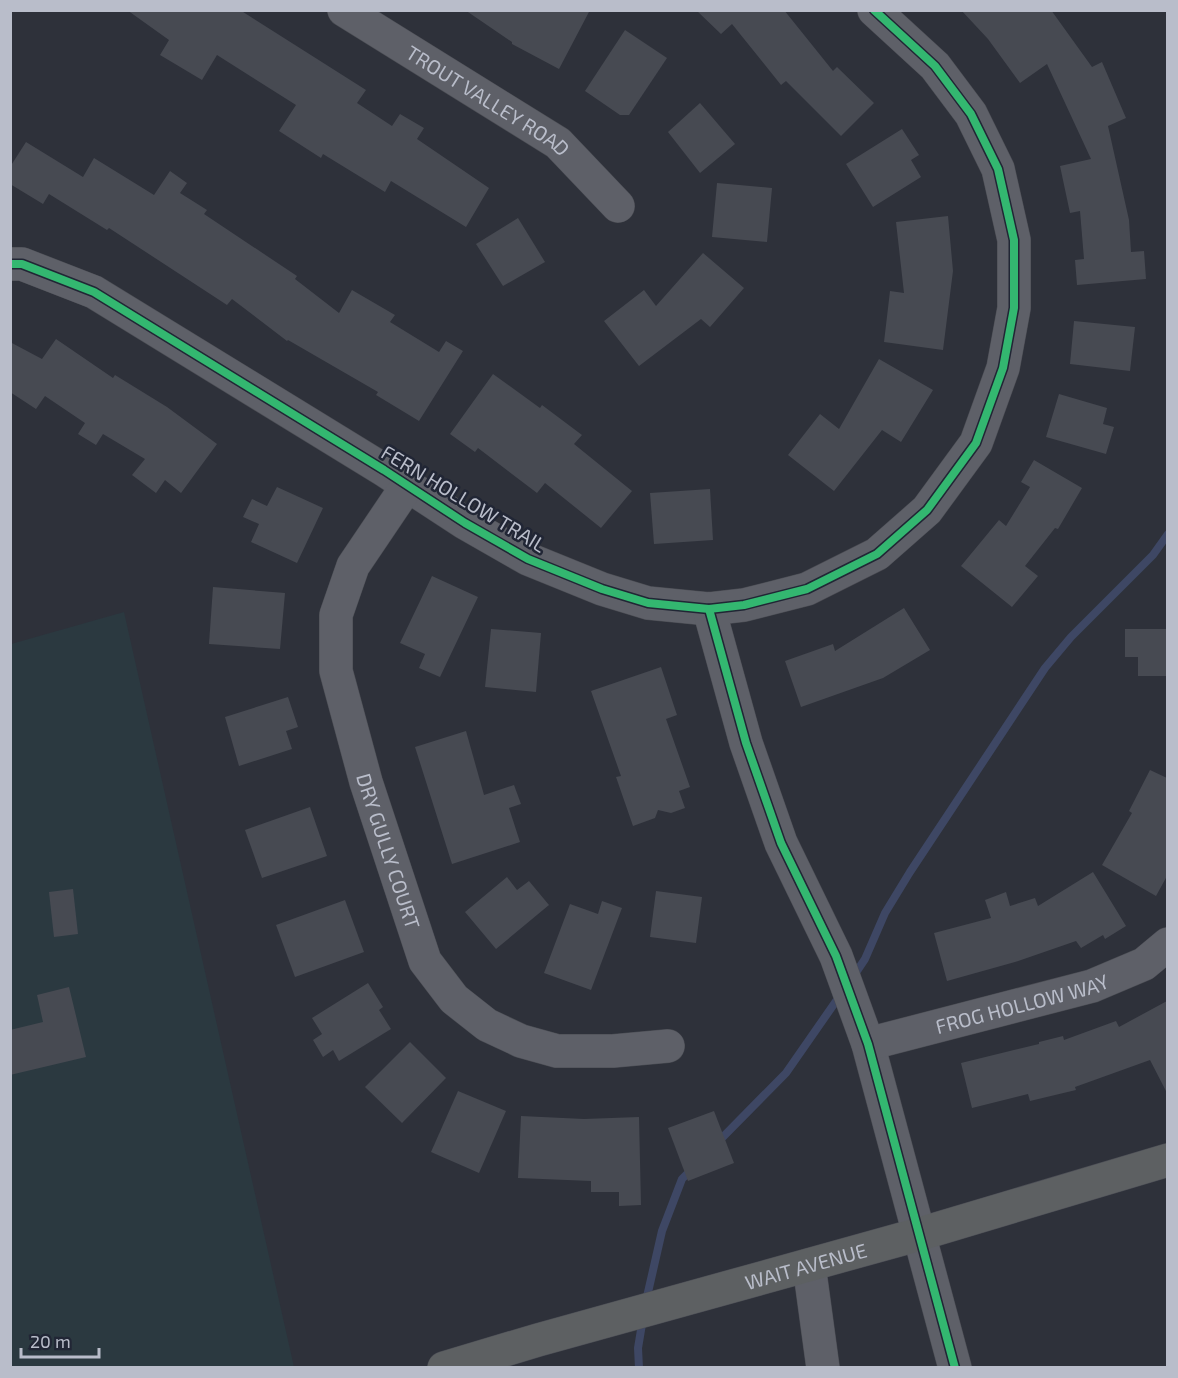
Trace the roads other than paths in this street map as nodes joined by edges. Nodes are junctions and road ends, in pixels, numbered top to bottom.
1 (344, 10) edge
2 (874, 10) edge
3 (618, 207) dead end
4 (10, 264) edge
5 (407, 486) junction
6 (709, 609) junction
7 (1167, 944) edge
8 (868, 1044) junction
9 (668, 1046) dead end
10 (1167, 1160) edge
11 (920, 1234) junction
12 (809, 1265) junction
13 (444, 1368) edge
14 (823, 1368) edge
15 (955, 1368) edge

1 - 3 street, TROUT VALLEY ROAD
2 - 6 street, FERN HOLLOW TRAIL
4 - 5 street, FERN HOLLOW TRAIL
5 - 6 street, FERN HOLLOW TRAIL
5 - 9 street, DRY GULLY COURT
6 - 8 street
7 - 8 street, FROG HOLLOW WAY
8 - 11 street
10 - 11 highway, WAIT AVENUE
11 - 12 highway, WAIT AVENUE
11 - 15 street
12 - 13 highway, WAIT AVENUE
12 - 14 street

